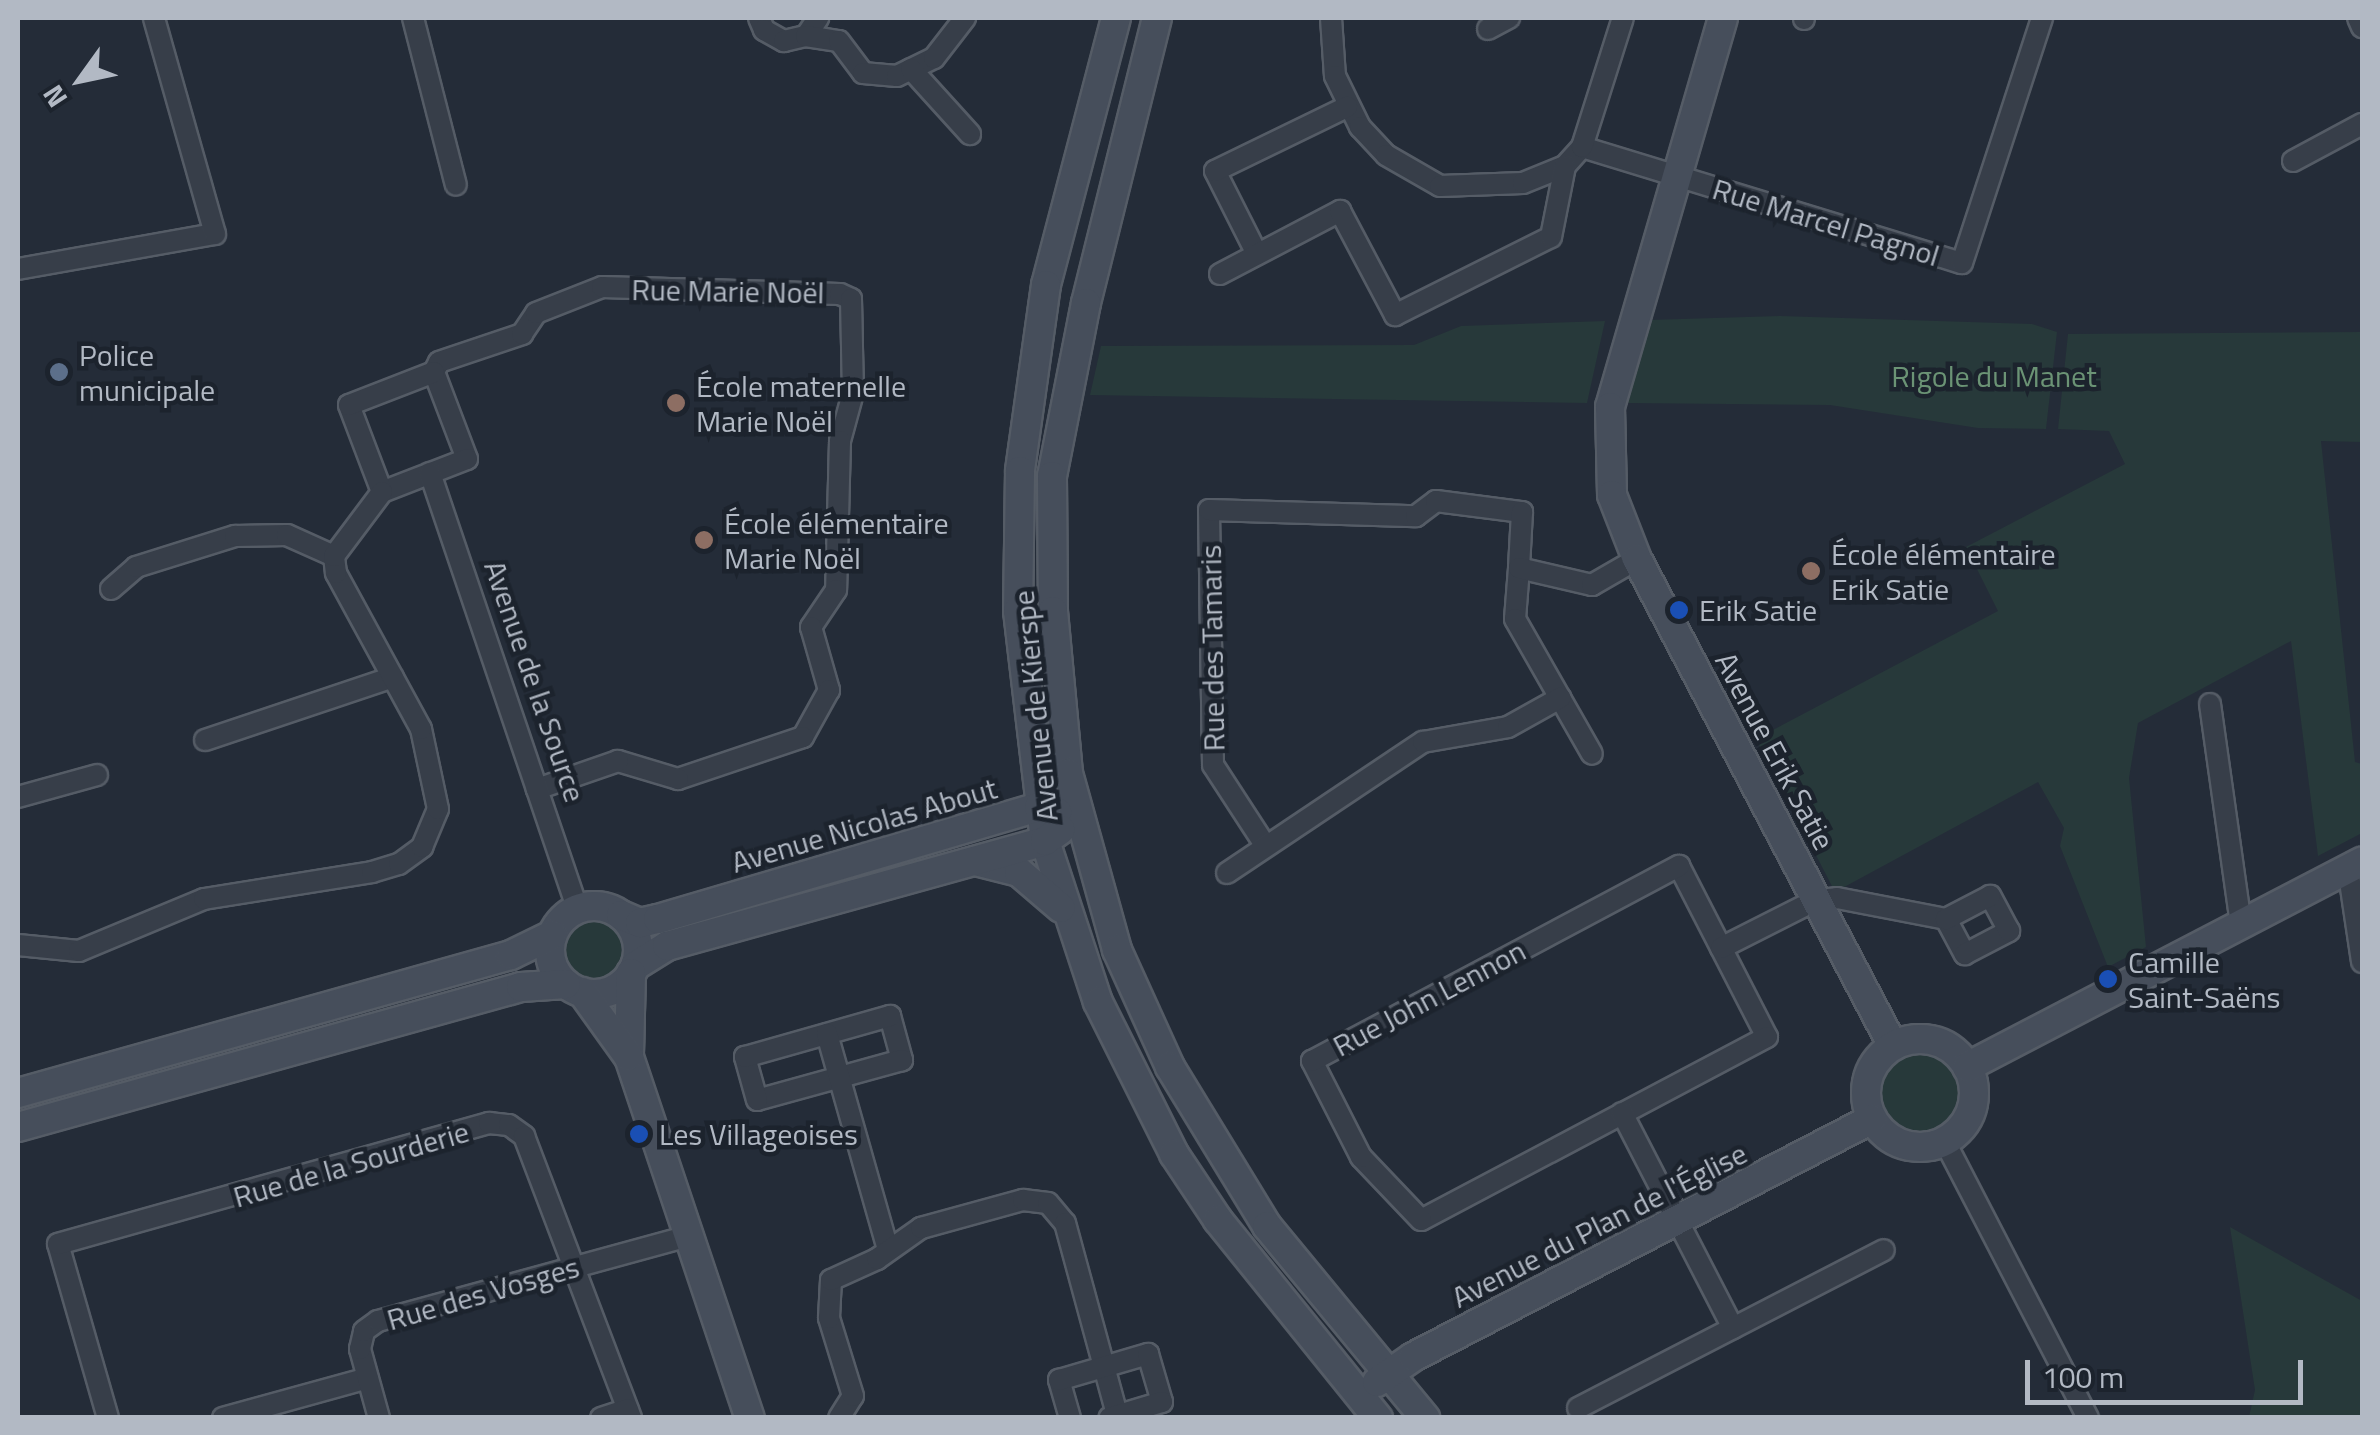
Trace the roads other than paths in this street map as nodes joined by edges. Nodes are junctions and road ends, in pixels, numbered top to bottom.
1 (154, 18) edge
2 (413, 18) edge
3 (758, 18) edge
4 (818, 18) edge
5 (966, 18) edge
6 (1116, 18) edge
7 (1157, 18) edge
8 (1331, 18) edge
9 (1509, 18) edge
10 (1623, 18) edge
11 (1724, 18) edge
12 (2042, 18) edge
13 (2358, 18) edge
14 (2362, 27) edge
15 (1488, 29) dead end
16 (806, 36) junction
17 (911, 69) junction
18 (1347, 107) junction
19 (2362, 124) edge
20 (970, 134) dead end
21 (1582, 146) junction
22 (2293, 161) dead end
23 (1566, 166) junction
24 (1673, 175) junction
25 (456, 185) dead end
26 (1257, 254) junction
27 (18, 269) edge
28 (1220, 274) dead end
29 (434, 372) junction
30 (430, 473) junction
31 (382, 492) junction
32 (334, 556) junction
33 (1638, 559) junction
34 (1518, 568) junction
35 (111, 589) dead end
36 (392, 676) junction
37 (1560, 698) junction
38 (2210, 704) dead end
39 (205, 740) dead end
40 (1592, 754) dead end
41 (97, 775) dead end
42 (537, 789) junction
43 (18, 797) edge
44 (1039, 806) junction
45 (1060, 830) junction
46 (1265, 845) junction
47 (973, 861) junction
48 (2356, 864) edge
49 (1226, 873) dead end
50 (1816, 900) junction
51 (578, 909) junction
52 (621, 914) junction
53 (1068, 916) junction
54 (1946, 919) dead end
55 (2242, 925) junction
56 (552, 935) junction
57 (18, 944) edge
58 (1722, 948) junction
59 (2362, 962) edge
60 (633, 969) junction
61 (574, 988) junction
62 (827, 1034) junction
63 (1894, 1046) junction
64 (629, 1057) junction
65 (1967, 1066) junction
66 (840, 1077) junction
67 (18, 1093) edge
68 (1622, 1113) junction
69 (1872, 1119) junction
70 (18, 1127) edge
71 (1944, 1142) junction
72 (1677, 1221) junction
73 (689, 1236) junction
74 (888, 1250) junction
75 (1884, 1250) dead end
76 (575, 1267) junction
77 (1733, 1328) junction
78 (1104, 1367) junction
79 (1388, 1372) junction
80 (368, 1378) junction
81 (1370, 1406) edge
82 (1578, 1408) dead end
83 (629, 1414) edge
84 (841, 1417) edge
85 (1115, 1417) edge
86 (108, 1418) edge
87 (223, 1418) edge
88 (379, 1418) edge
89 (601, 1418) edge
90 (750, 1418) edge
91 (1070, 1418) edge
92 (1425, 1418) edge
93 (2088, 1418) edge

1 - 27 street
2 - 25 street
3 - 16 street
4 - 16 street
5 - 17 street
6 - 44 main road, Avenue de Kierspe
7 - 45 main road, Avenue de Kierspe
8 - 18 street
9 - 15 street
10 - 21 street
11 - 24 main road, Avenue Erik Satie
12 - 24 street, Rue Marcel Pagnol
13 - 14 street
16 - 17 street
17 - 20 street
18 - 23 street
18 - 26 street
19 - 22 street
21 - 23 street
21 - 24 street
23 - 26 street
24 - 33 main road, Avenue Erik Satie
26 - 28 street
29 - 30 street
29 - 31 street
29 - 42 street, Rue Marie Noël
30 - 31 street
30 - 42 street, Avenue de la Source
31 - 32 street
32 - 35 street
32 - 36 street
33 - 34 street
33 - 50 main road, Avenue Erik Satie
34 - 37 street, Rue des Tamaris
34 - 46 street, Rue des Tamaris
36 - 39 street
36 - 57 street
37 - 40 street, Rue des Tamaris
37 - 46 street
38 - 55 street
41 - 43 street
42 - 51 street, Avenue de la Source
44 - 45 main road, Avenue de Kierspe
44 - 52 main road, Avenue Nicolas About
45 - 47 main road, Avenue Nicolas About
45 - 53 main road, Avenue de Kierspe
45 - 79 main road
46 - 49 street
47 - 53 main road
47 - 60 main road, Avenue Nicolas About
48 - 55 main road
48 - 59 street
50 - 54 street
50 - 58 street
50 - 63 main road, Avenue Erik Satie
51 - 52 main road, Avenue Nicolas About
51 - 56 main road
52 - 60 main road
53 - 81 main road, Avenue de Kierspe
55 - 65 main road
56 - 61 main road
56 - 67 main road
58 - 68 street, Rue John Lennon
58 - 68 street, Rue John Lennon
60 - 61 main road, Avenue Nicolas About
60 - 64 main road
61 - 64 main road
61 - 70 main road, Avenue Nicolas About
62 - 66 street
62 - 66 street
62 - 66 street
63 - 65 main road
63 - 69 main road
64 - 73 main road
65 - 71 main road
66 - 74 street
68 - 72 street
69 - 71 main road
69 - 72 main road, Avenue du Plan de l'Église
71 - 93 street
72 - 77 street
72 - 79 main road, Avenue du Plan de l'Église
73 - 76 street, Rue des Vosges
73 - 90 main road
74 - 78 street
74 - 84 street
75 - 77 street
76 - 80 street, Rue des Vosges
76 - 83 street, Rue de la Sourderie
76 - 86 street, Rue de la Sourderie
77 - 82 street
78 - 85 street
78 - 85 street
78 - 91 street
79 - 81 main road, Avenue du Plan de l'Église
79 - 92 main road
80 - 87 street
80 - 88 street, Rue des Vosges
83 - 89 street

